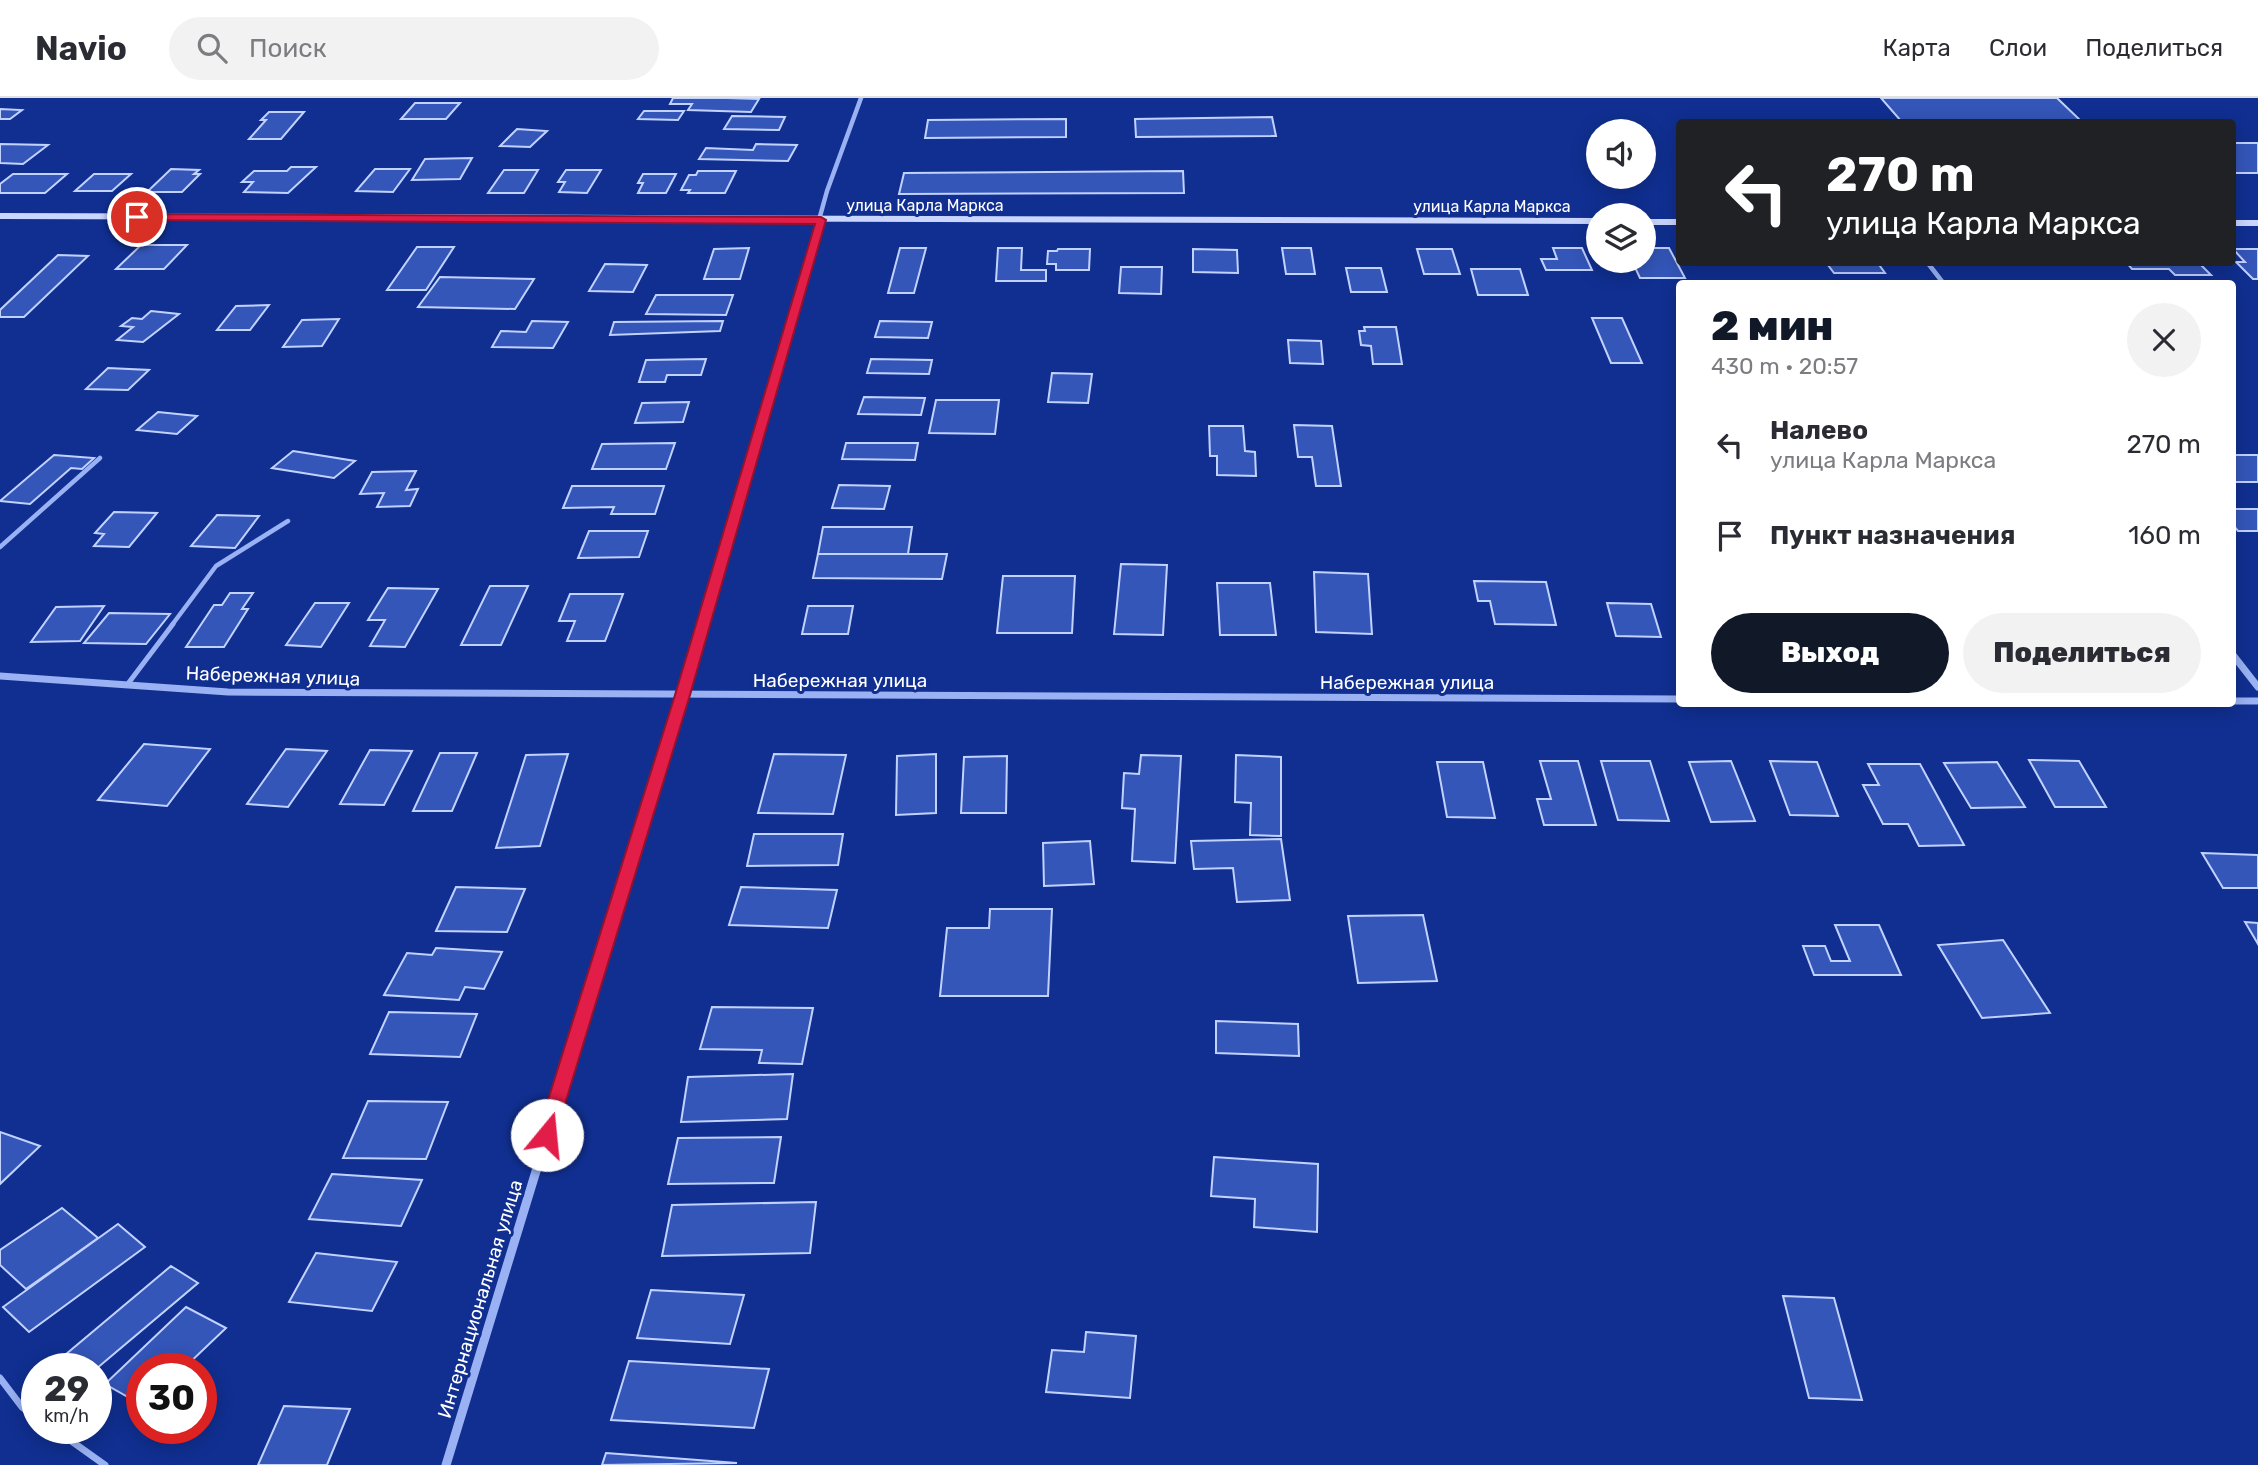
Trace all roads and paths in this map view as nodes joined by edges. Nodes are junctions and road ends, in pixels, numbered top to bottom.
1 (861, 98) edge
2 (0, 216) edge
3 (821, 220) junction
4 (1586, 221) edge
5 (1656, 222) edge
6 (1676, 222) edge
7 (2236, 223) edge
8 (2258, 223) edge
9 (1930, 266) edge
10 (1941, 280) edge
11 (100, 458) dead end
12 (288, 521) dead end
13 (0, 547) edge
14 (2236, 659) edge
15 (0, 676) edge
16 (127, 685) junction
17 (2258, 687) edge
18 (682, 695) junction
19 (1676, 699) edge
20 (2236, 701) edge
21 (2258, 701) edge
22 (0, 1378) edge
23 (21, 1406) edge
24 (75, 1444) edge
25 (105, 1465) edge
26 (446, 1465) edge

1 - 3 street, Интернациональная улица
2 - 3 main road, улица Карла Маркса
3 - 4 main road, улица Карла Маркса
3 - 18 street, Интернациональная улица
5 - 6 main road
7 - 8 main road
9 - 10 street
11 - 13 lane
12 - 16 lane
14 - 17 street
15 - 16 street, Набережная улица
16 - 18 street, Набережная улица
18 - 19 street, Набережная улица
18 - 26 street, Интернациональная улица
20 - 21 street
22 - 23 lane
24 - 25 lane

